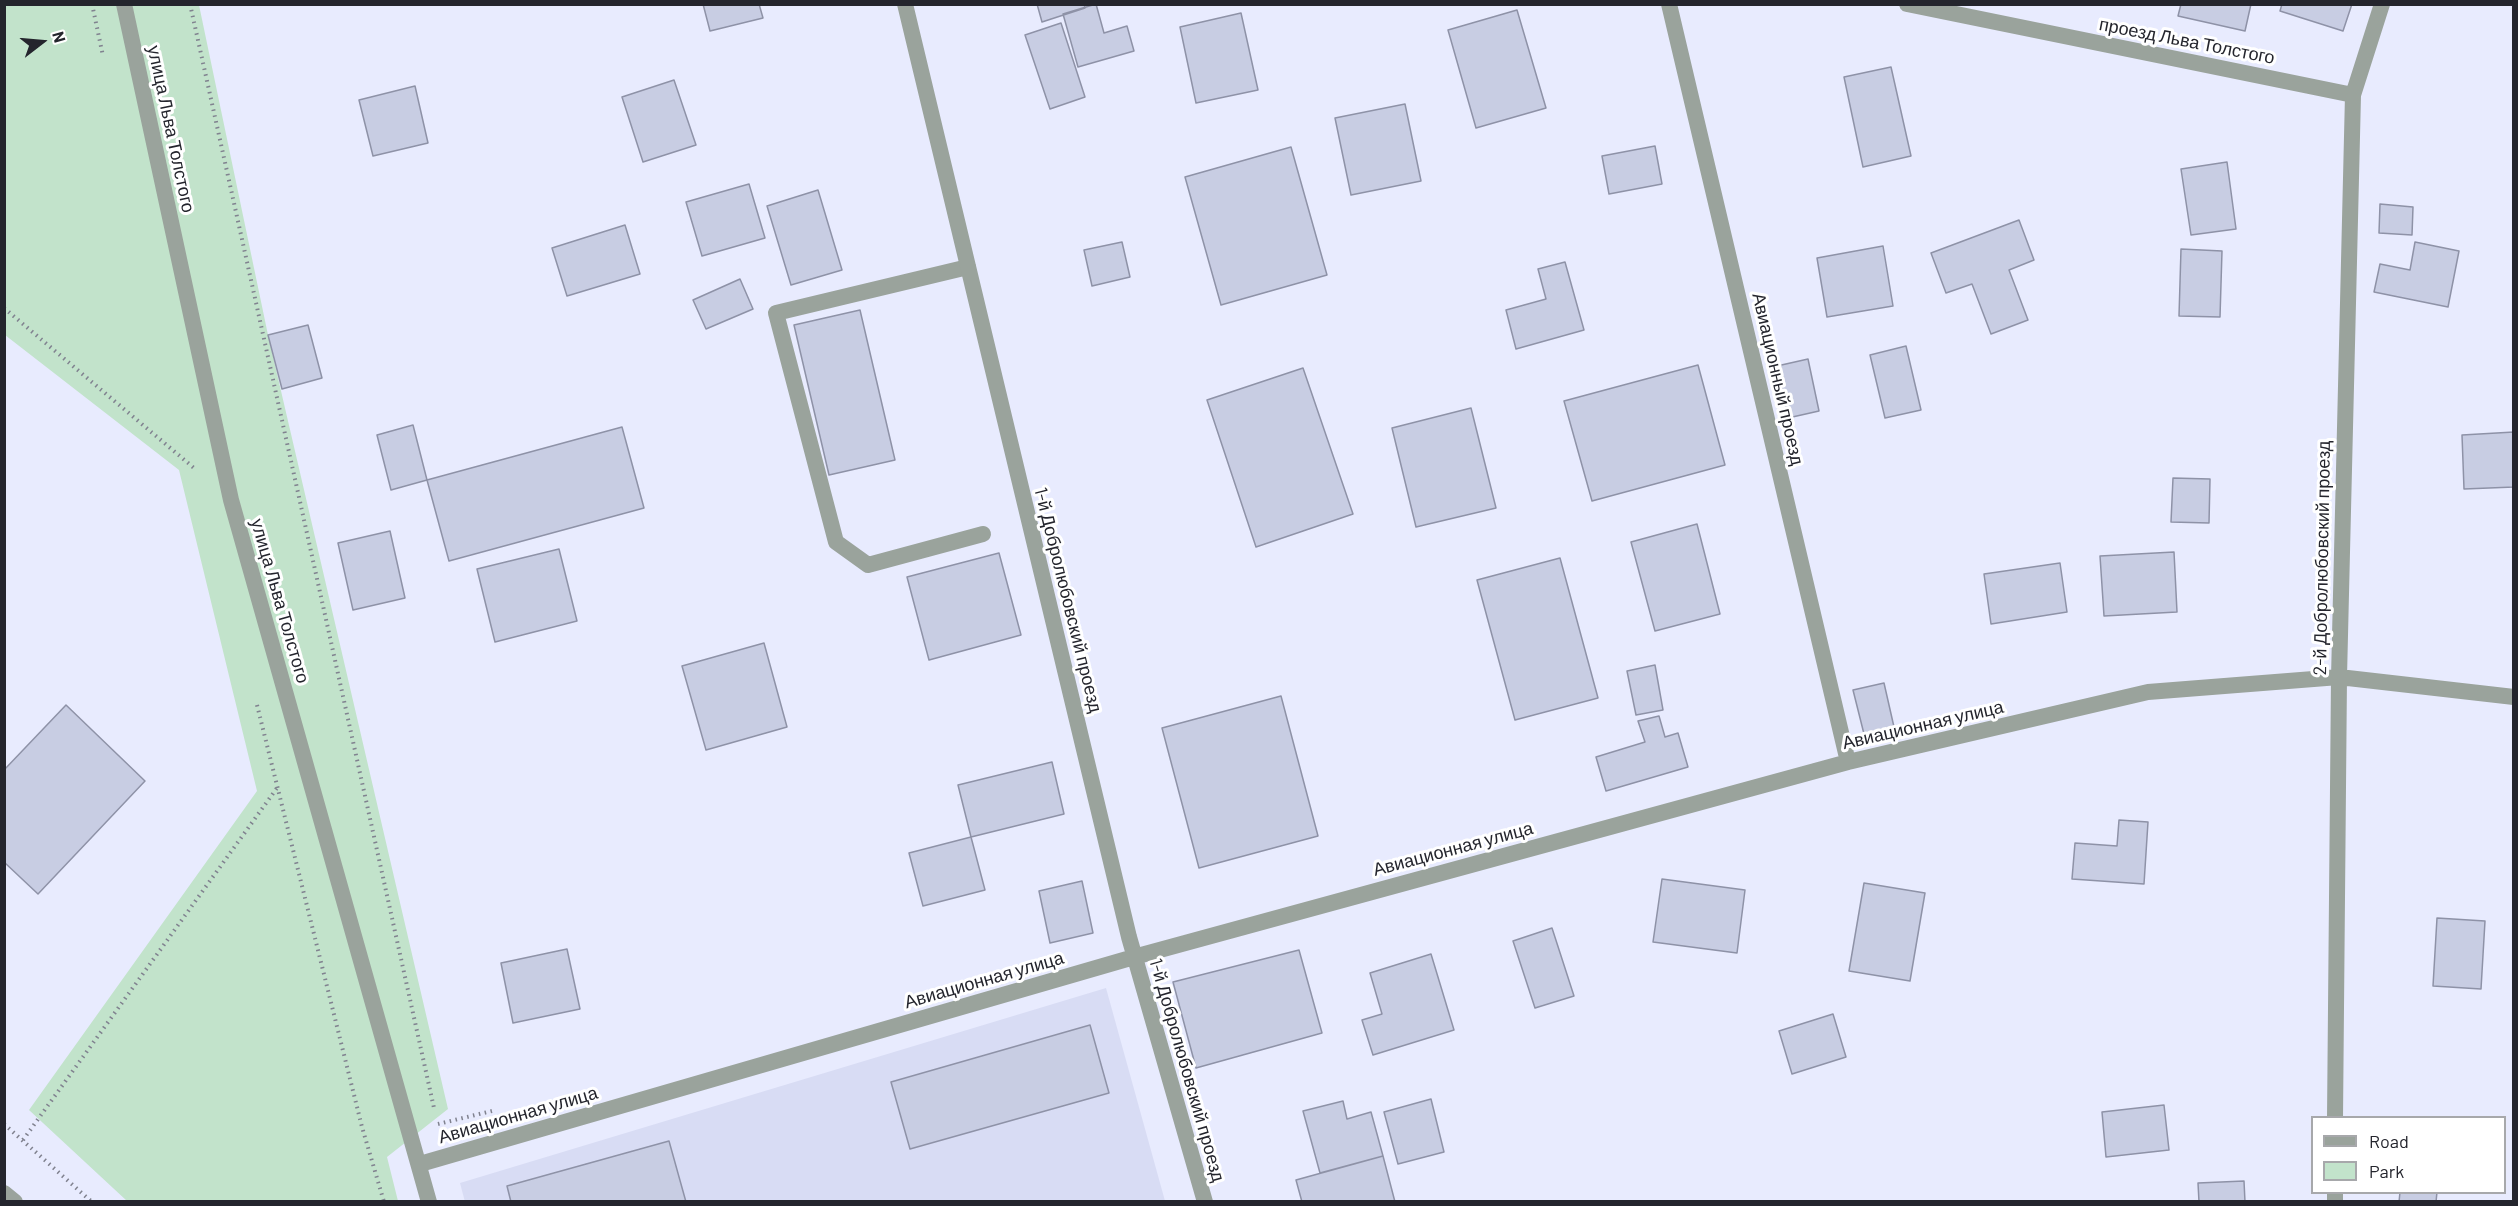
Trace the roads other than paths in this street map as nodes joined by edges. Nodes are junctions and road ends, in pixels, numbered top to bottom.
1 (124, 4) edge
2 (905, 4) edge
3 (1669, 4) edge
4 (1907, 4) edge
5 (2382, 4) edge
6 (2353, 95) junction
7 (968, 267) junction
8 (983, 534) dead end
9 (2339, 676) junction
10 (2514, 698) edge
11 (1848, 762) junction
12 (1134, 957) junction
13 (2336, 1116) edge
14 (420, 1164) junction
15 (4, 1193) edge
16 (15, 1202) edge
17 (429, 1202) edge
18 (1204, 1202) edge

1 - 14 street, улица Льва Толстого
2 - 7 street, 1-й Добролюбовский проезд
3 - 11 street, Авиационный проезд
4 - 6 street, проезд Льва Толстого
5 - 6 street, 2-й Добролюбовский проезд
6 - 9 street, 2-й Добролюбовский проезд
7 - 8 street
7 - 12 street, 1-й Добролюбовский проезд
9 - 10 street, Авиационная улица
9 - 11 street, Авиационная улица
9 - 13 street, 2-й Добролюбовский проезд
11 - 12 street, Авиационная улица
12 - 14 street, Авиационная улица
12 - 18 street, 1-й Добролюбовский проезд
14 - 17 street, улица Льва Толстого
15 - 16 street

